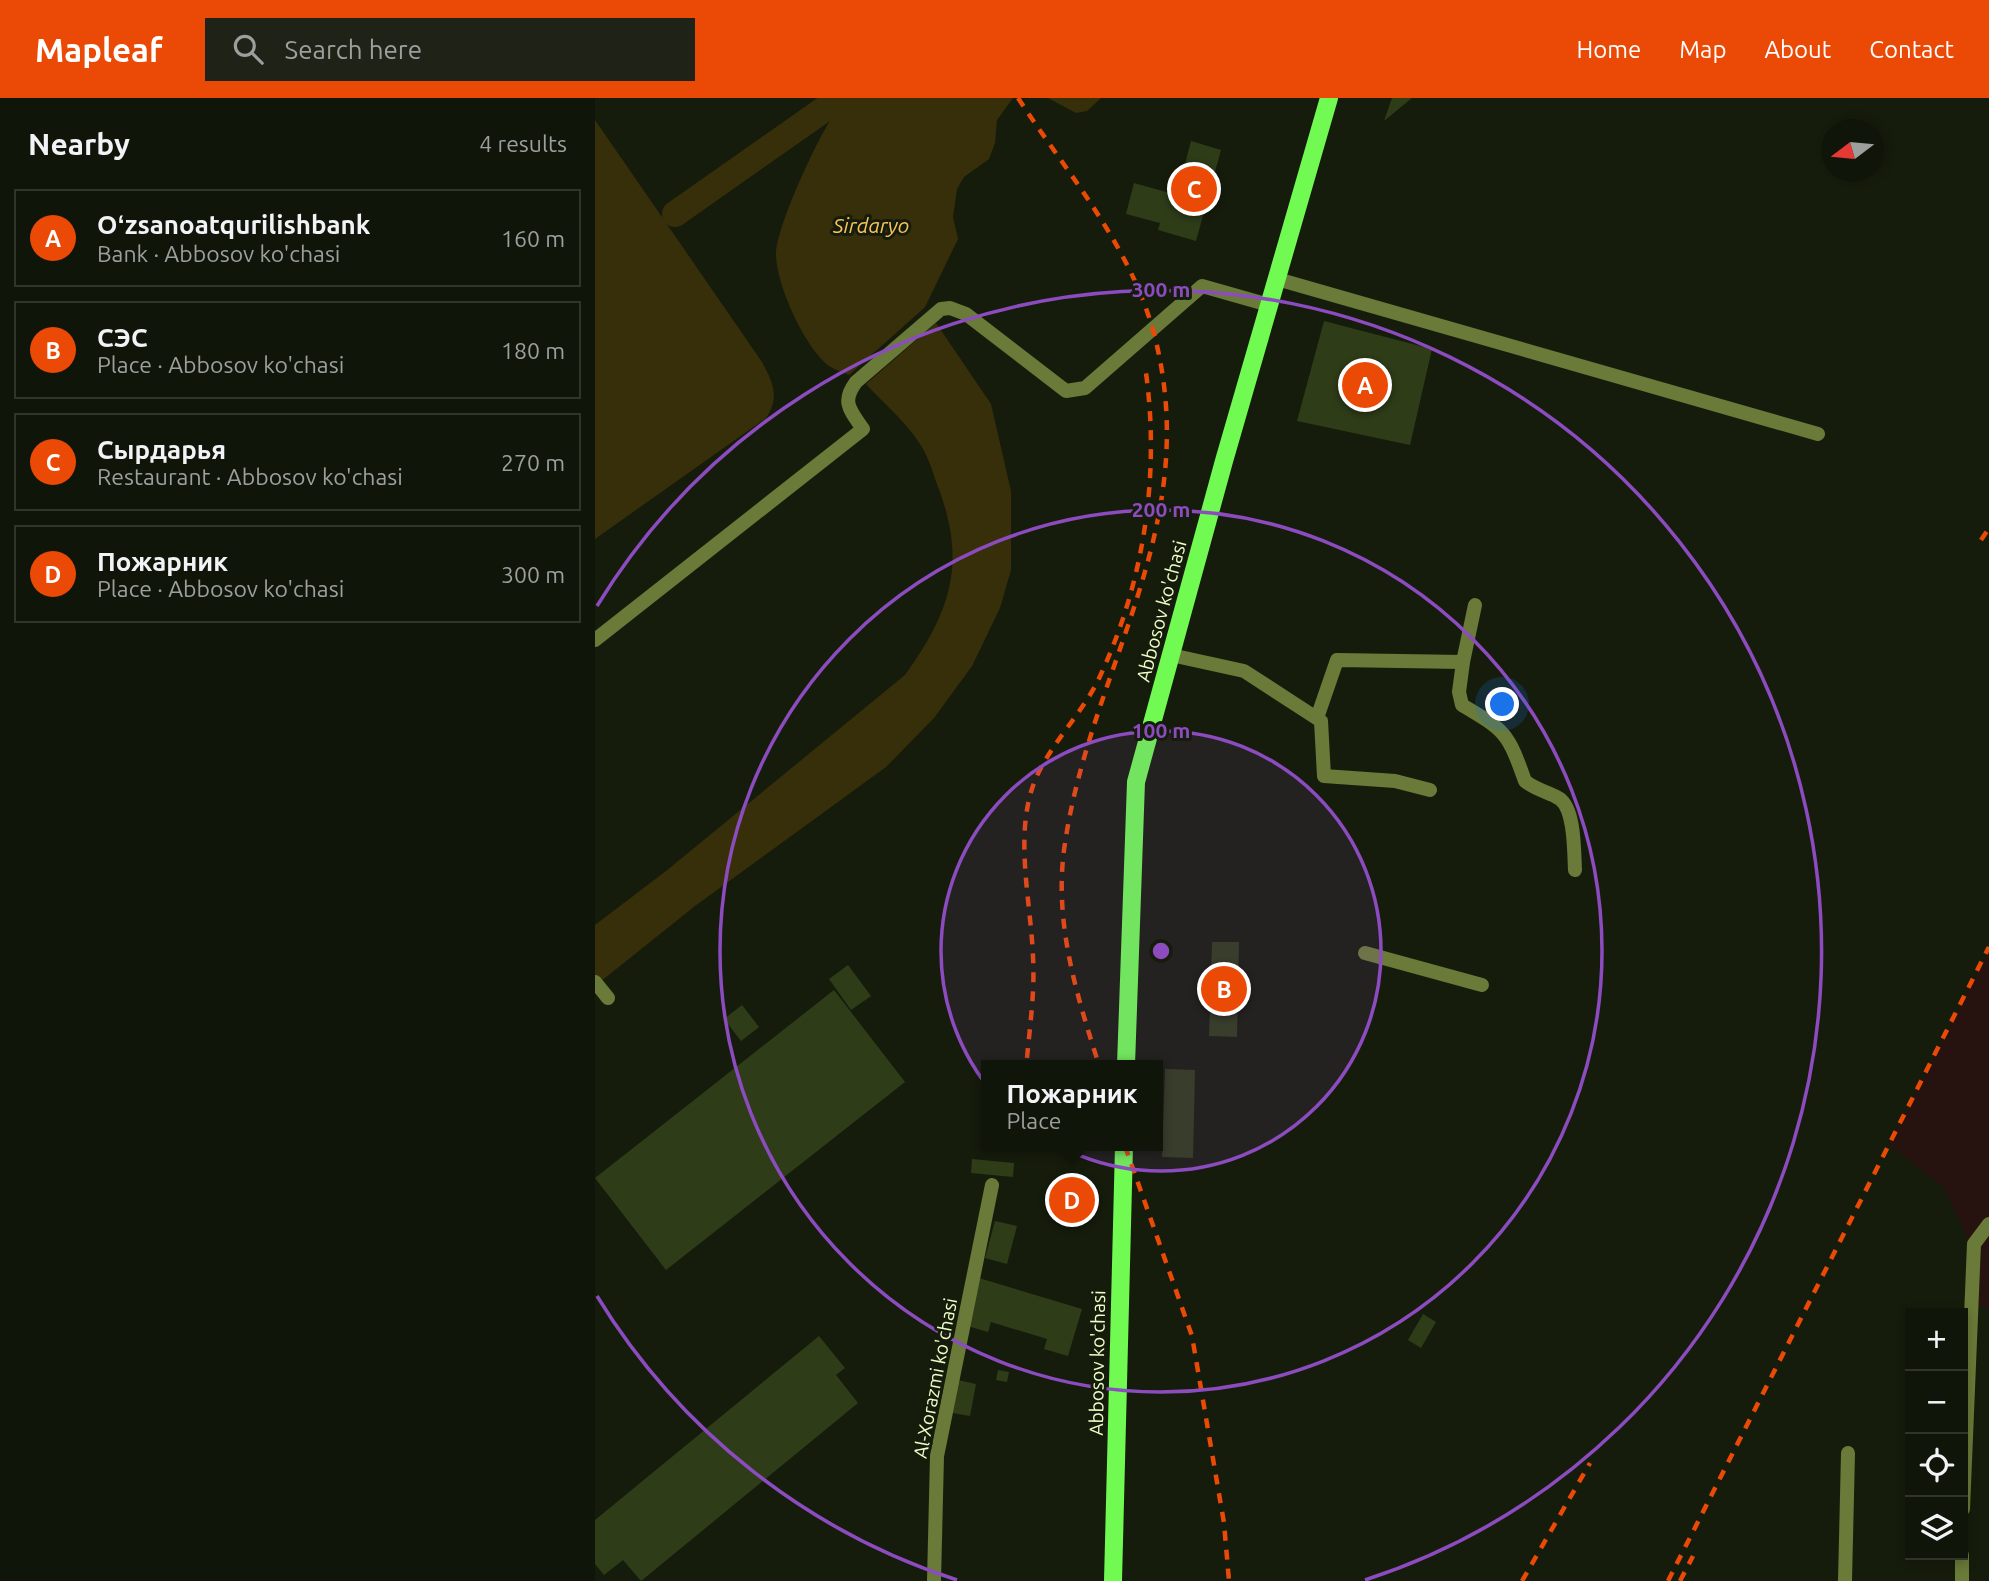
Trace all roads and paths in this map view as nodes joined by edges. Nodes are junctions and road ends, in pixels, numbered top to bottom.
1 (1329, 98) edge
2 (1277, 279) junction
3 (1269, 305) junction
4 (1818, 434) dead end
5 (1475, 605) dead end
6 (595, 640) edge
7 (1171, 655) junction
8 (1463, 662) junction
9 (1317, 718) junction
10 (1430, 790) dead end
11 (1575, 870) dead end
12 (1365, 953) dead end
13 (595, 982) edge
14 (1482, 985) dead end
15 (608, 998) dead end
16 (1126, 1060) edge
17 (1124, 1151) edge
18 (992, 1185) dead end
19 (1989, 1224) edge
20 (1848, 1453) dead end
21 (1963, 1497) edge
22 (1962, 1560) edge
23 (934, 1581) edge
24 (1113, 1581) edge
25 (1845, 1581) edge
26 (1962, 1581) edge

1 - 2 main road, Abbosov ko'chasi
2 - 3 main road, Abbosov ko'chasi
2 - 4 street
3 - 6 street
3 - 7 main road, Abbosov ko'chasi
5 - 8 street
7 - 9 street
7 - 16 main road, Abbosov ko'chasi
8 - 9 street
8 - 11 street
9 - 10 street
12 - 14 street
13 - 15 street
17 - 24 main road, Abbosov ko'chasi
18 - 23 street, Al-Xorazmi ko'chasi
19 - 21 street
20 - 25 street
22 - 26 street

